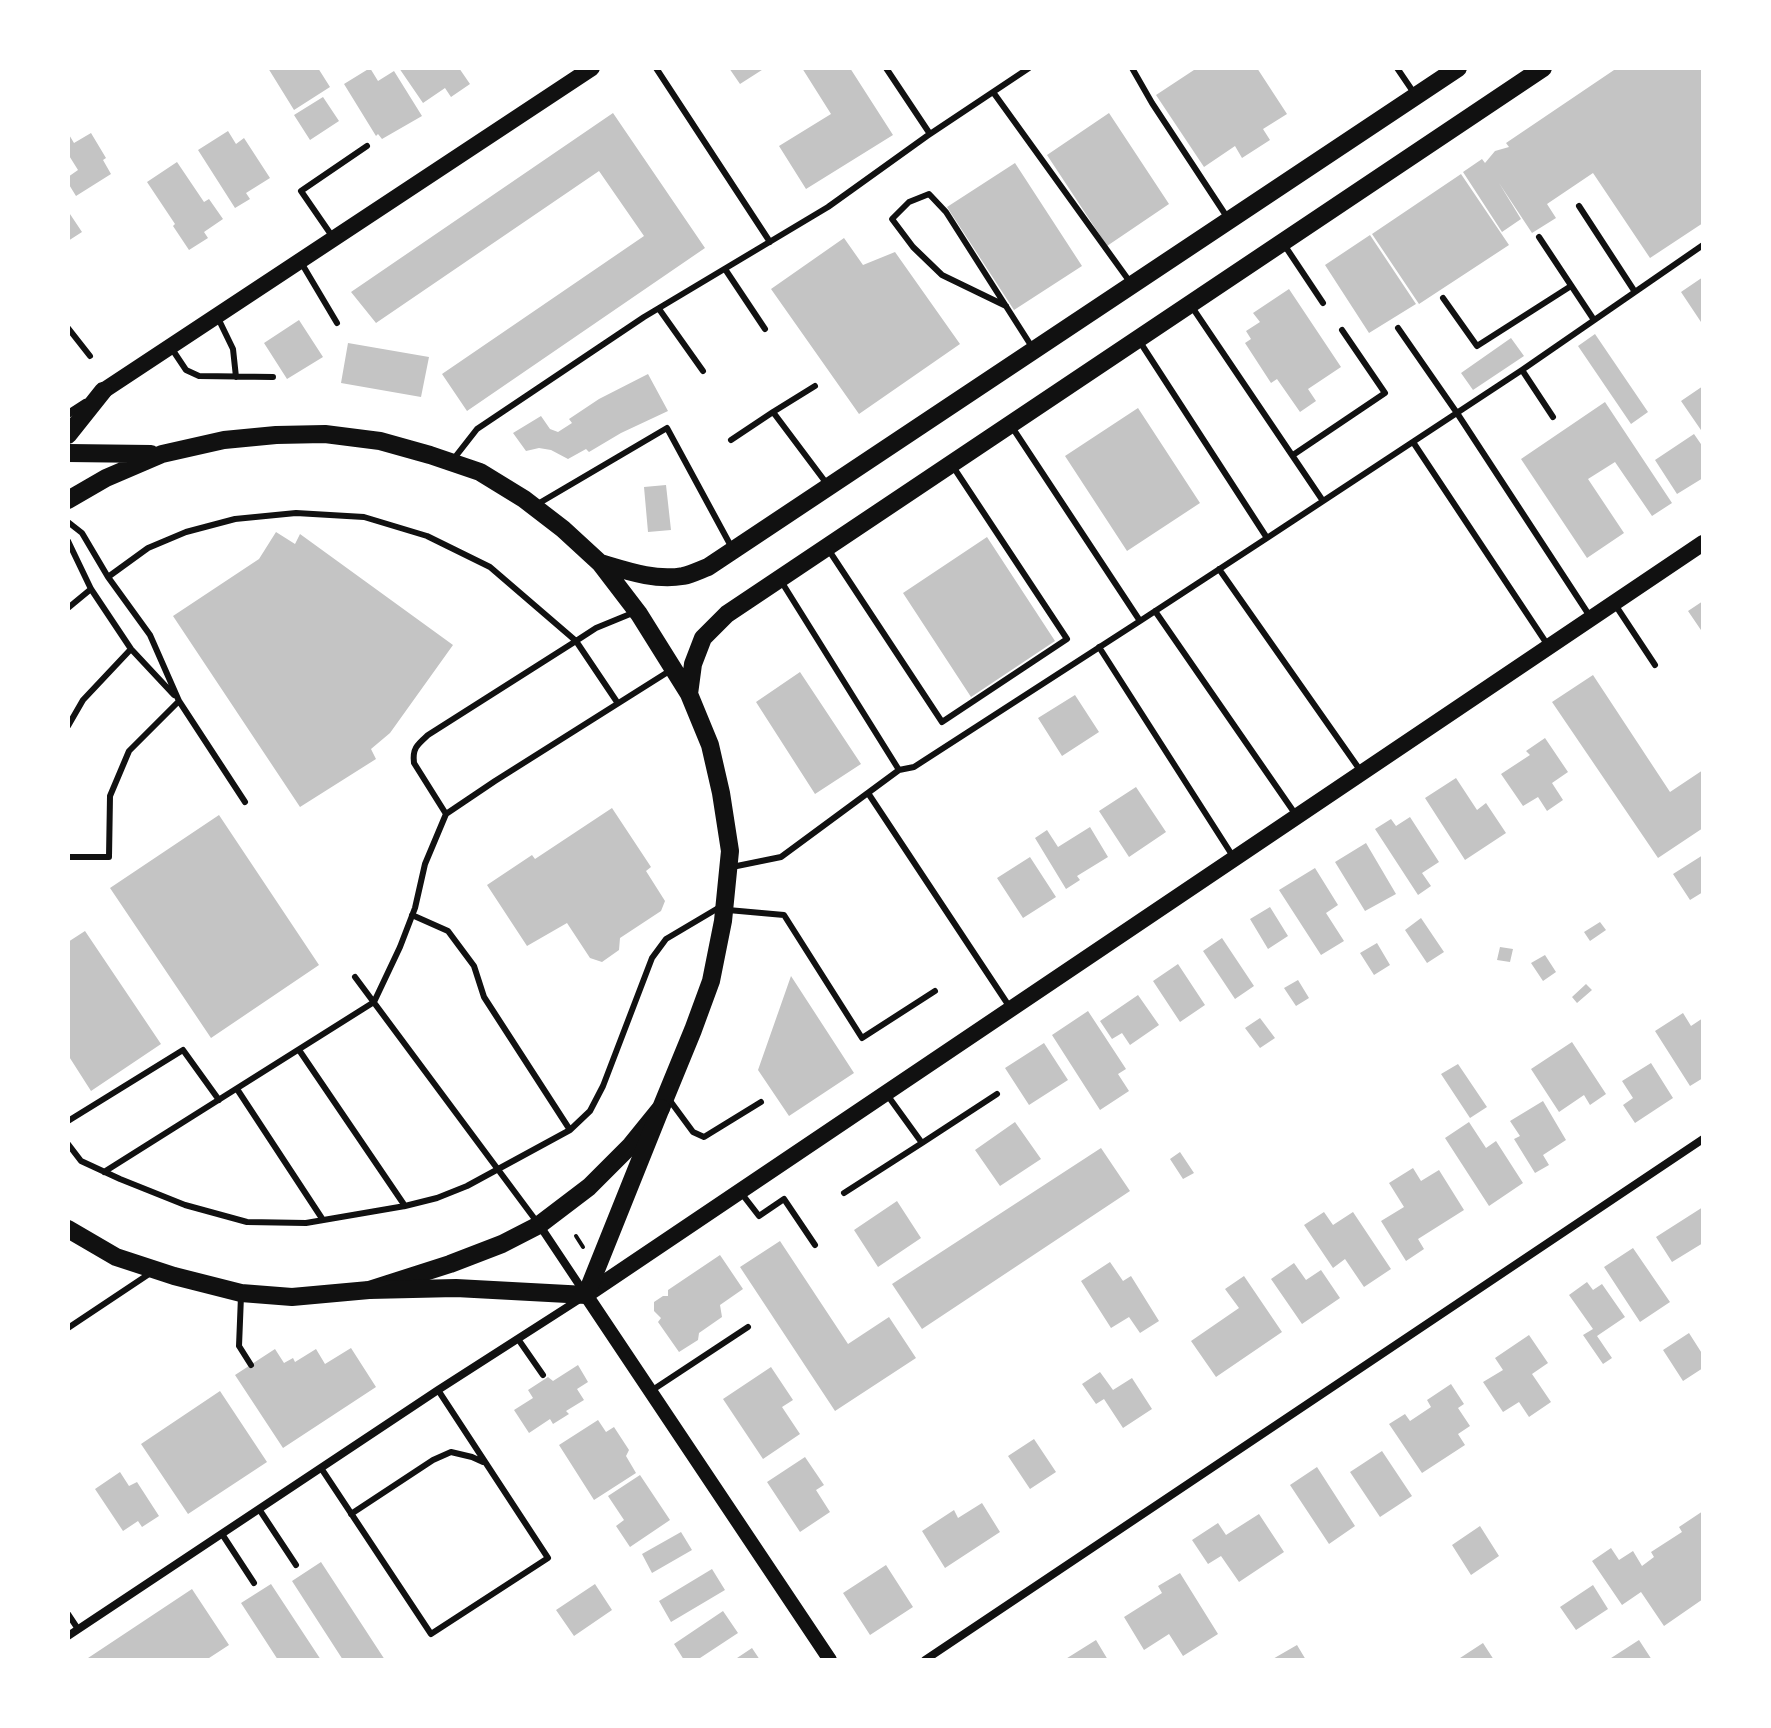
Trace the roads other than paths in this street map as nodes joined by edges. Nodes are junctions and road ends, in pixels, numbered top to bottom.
1 (592, 68) edge
2 (656, 68) edge
3 (886, 68) edge
4 (1029, 68) edge
5 (1132, 68) edge
6 (1397, 68) edge
7 (1458, 68) edge
8 (1543, 68) edge
9 (993, 92) junction
10 (1416, 96) junction
11 (930, 134) junction
12 (367, 146) dead end
13 (1579, 206) dead end
14 (1229, 220) junction
15 (1539, 237) dead end
16 (334, 239) junction
17 (770, 242) junction
18 (1282, 242) junction
19 (1703, 245) edge
20 (300, 261) junction
21 (725, 269) junction
22 (1132, 285) junction
23 (1571, 286) junction
24 (1635, 292) junction
25 (1443, 298) dead end
26 (1323, 303) dead end
27 (1190, 304) junction
28 (1006, 306) junction
29 (659, 309) junction
30 (217, 316) junction
31 (1594, 320) junction
32 (337, 323) dead end
33 (68, 328) edge
34 (1398, 328) dead end
35 (765, 329) dead end
36 (1342, 330) dead end
37 (1138, 338) junction
38 (170, 346) junction
39 (1034, 350) junction
40 (90, 356) dead end
41 (1522, 370) junction
42 (703, 371) dead end
43 (236, 377) junction
44 (273, 377) dead end
45 (815, 386) dead end
46 (103, 391) junction
47 (773, 412) junction
48 (1457, 413) junction
49 (68, 414) edge
50 (1553, 417) dead end
51 (1010, 424) junction
52 (68, 435) edge
53 (731, 440) dead end
54 (1413, 442) junction
55 (68, 453) edge
56 (162, 454) junction
57 (1293, 455) junction
58 (451, 462) junction
59 (951, 463) junction
60 (829, 487) junction
61 (68, 500) edge
62 (1323, 501) junction
63 (534, 506) junction
64 (68, 522) edge
65 (1267, 538) junction
66 (68, 541) edge
67 (1703, 543) edge
68 (826, 546) junction
69 (733, 552) junction
70 (600, 563) junction
71 (1219, 569) junction
72 (108, 577) junction
73 (779, 578) junction
74 (91, 589) junction
75 (1614, 603) junction
76 (68, 608) edge
77 (637, 611) junction
78 (1155, 611) junction
79 (1591, 618) junction
80 (1140, 621) junction
81 (576, 641) junction
82 (1099, 647) junction
83 (1549, 647) junction
84 (131, 649) junction
85 (1655, 665) dead end
86 (673, 668) junction
87 (689, 694) junction
88 (179, 701) junction
89 (617, 702) junction
90 (68, 726) edge
91 (899, 770) junction
92 (1362, 773) junction
93 (868, 793) junction
94 (245, 802) dead end
95 (446, 814) junction
96 (1297, 816) junction
97 (68, 857) edge
98 (1234, 858) junction
99 (728, 868) junction
100 (725, 906) junction
101 (412, 915) junction
102 (355, 977) dead end
103 (935, 991) dead end
104 (374, 1002) junction
105 (1011, 1009) junction
106 (299, 1050) junction
107 (237, 1089) junction
108 (886, 1093) junction
109 (997, 1094) dead end
110 (219, 1100) junction
111 (664, 1102) junction
112 (761, 1102) dead end
113 (68, 1121) edge
114 (570, 1130) junction
115 (1703, 1139) edge
116 (922, 1143) junction
117 (68, 1144) edge
118 (497, 1169) junction
119 (104, 1172) junction
120 (740, 1191) junction
121 (844, 1193) dead end
122 (405, 1206) junction
123 (323, 1220) junction
124 (539, 1225) junction
125 (70, 1235) edge
126 (815, 1245) dead end
127 (155, 1270) junction
128 (369, 1290) junction
129 (241, 1293) junction
130 (586, 1295) junction
131 (748, 1327) dead end
132 (68, 1328) edge
133 (518, 1339) junction
134 (251, 1365) dead end
135 (543, 1375) dead end
136 (438, 1390) junction
137 (651, 1391) junction
138 (486, 1464) junction
139 (321, 1468) junction
140 (259, 1509) junction
141 (351, 1514) junction
142 (222, 1534) junction
143 (296, 1565) dead end
144 (254, 1583) dead end
145 (68, 1614) edge
146 (78, 1629) junction
147 (68, 1636) edge
148 (830, 1660) edge
149 (925, 1660) edge

1 - 16 main road
2 - 17 lane
3 - 11 lane
4 - 9 lane
5 - 14 lane
6 - 10 lane
7 - 10 main road
8 - 18 main road
9 - 11 lane
9 - 22 lane
10 - 14 main road
11 - 17 lane
12 - 16 lane
13 - 24 lane
14 - 22 main road
15 - 23 lane
16 - 20 main road
17 - 21 lane
18 - 26 lane
18 - 27 main road
19 - 24 lane
20 - 30 main road
20 - 32 lane
21 - 29 lane
21 - 35 lane
22 - 39 main road
23 - 25 lane
23 - 31 lane
24 - 31 lane
27 - 37 main road
27 - 57 lane
28 - 28 lane
28 - 39 lane
29 - 42 lane
29 - 58 lane
30 - 38 main road
30 - 43 lane
31 - 41 lane
33 - 40 lane
34 - 48 lane
36 - 57 lane
37 - 51 main road
37 - 65 lane
38 - 43 lane
38 - 46 main road
39 - 60 main road
41 - 48 lane
41 - 50 lane
43 - 44 lane
45 - 47 lane
46 - 49 street
46 - 52 main road
47 - 53 lane
47 - 60 lane
48 - 54 lane
48 - 79 lane
51 - 59 main road
51 - 80 lane
54 - 62 lane
54 - 83 lane
55 - 56 main road
56 - 58 main road
56 - 61 main road
57 - 62 lane
58 - 63 main road
59 - 68 main road
59 - 68 lane
60 - 69 main road
62 - 65 lane
63 - 69 lane
63 - 70 main road
64 - 72 lane
65 - 71 lane
66 - 74 lane
67 - 75 main road
68 - 73 main road
69 - 70 main road
70 - 77 main road
71 - 78 lane
71 - 92 lane
72 - 81 lane
72 - 88 lane
73 - 87 main road
73 - 91 lane
74 - 76 lane
74 - 84 lane
75 - 79 main road
75 - 85 lane
77 - 81 lane
77 - 86 main road
78 - 80 lane
78 - 96 lane
79 - 83 main road
80 - 82 lane
81 - 89 lane
81 - 95 lane
82 - 91 lane
82 - 98 lane
83 - 92 main road
84 - 88 lane
84 - 90 lane
86 - 87 main road
86 - 89 lane
87 - 99 main road
88 - 94 lane
88 - 97 lane
89 - 95 lane
91 - 93 lane
92 - 96 main road
93 - 99 lane
93 - 105 lane
95 - 101 lane
96 - 98 main road
98 - 105 main road
99 - 100 main road
100 - 103 lane
100 - 111 main road
100 - 114 lane
101 - 104 lane
101 - 114 lane
102 - 104 lane
104 - 106 lane
104 - 118 lane
105 - 108 main road
106 - 107 lane
106 - 122 lane
107 - 110 lane
107 - 123 lane
108 - 116 lane
108 - 120 main road
109 - 116 lane
110 - 113 lane
110 - 119 lane
111 - 112 lane
111 - 124 main road
111 - 130 main road
114 - 118 lane
115 - 149 street
116 - 121 lane
117 - 119 lane
118 - 122 lane
118 - 124 lane
119 - 123 lane
120 - 126 lane
120 - 130 main road
122 - 123 lane
124 - 128 main road
124 - 130 street
125 - 127 main road
127 - 129 main road
127 - 132 lane
128 - 129 main road
128 - 130 main road
129 - 134 lane
130 - 133 street
130 - 137 street
131 - 137 lane
133 - 135 lane
133 - 136 street
136 - 138 lane
136 - 139 street
137 - 148 street
138 - 141 lane
138 - 141 lane
139 - 140 street
139 - 141 lane
140 - 142 street
140 - 143 lane
142 - 144 lane
142 - 146 street
145 - 146 lane
146 - 147 street

